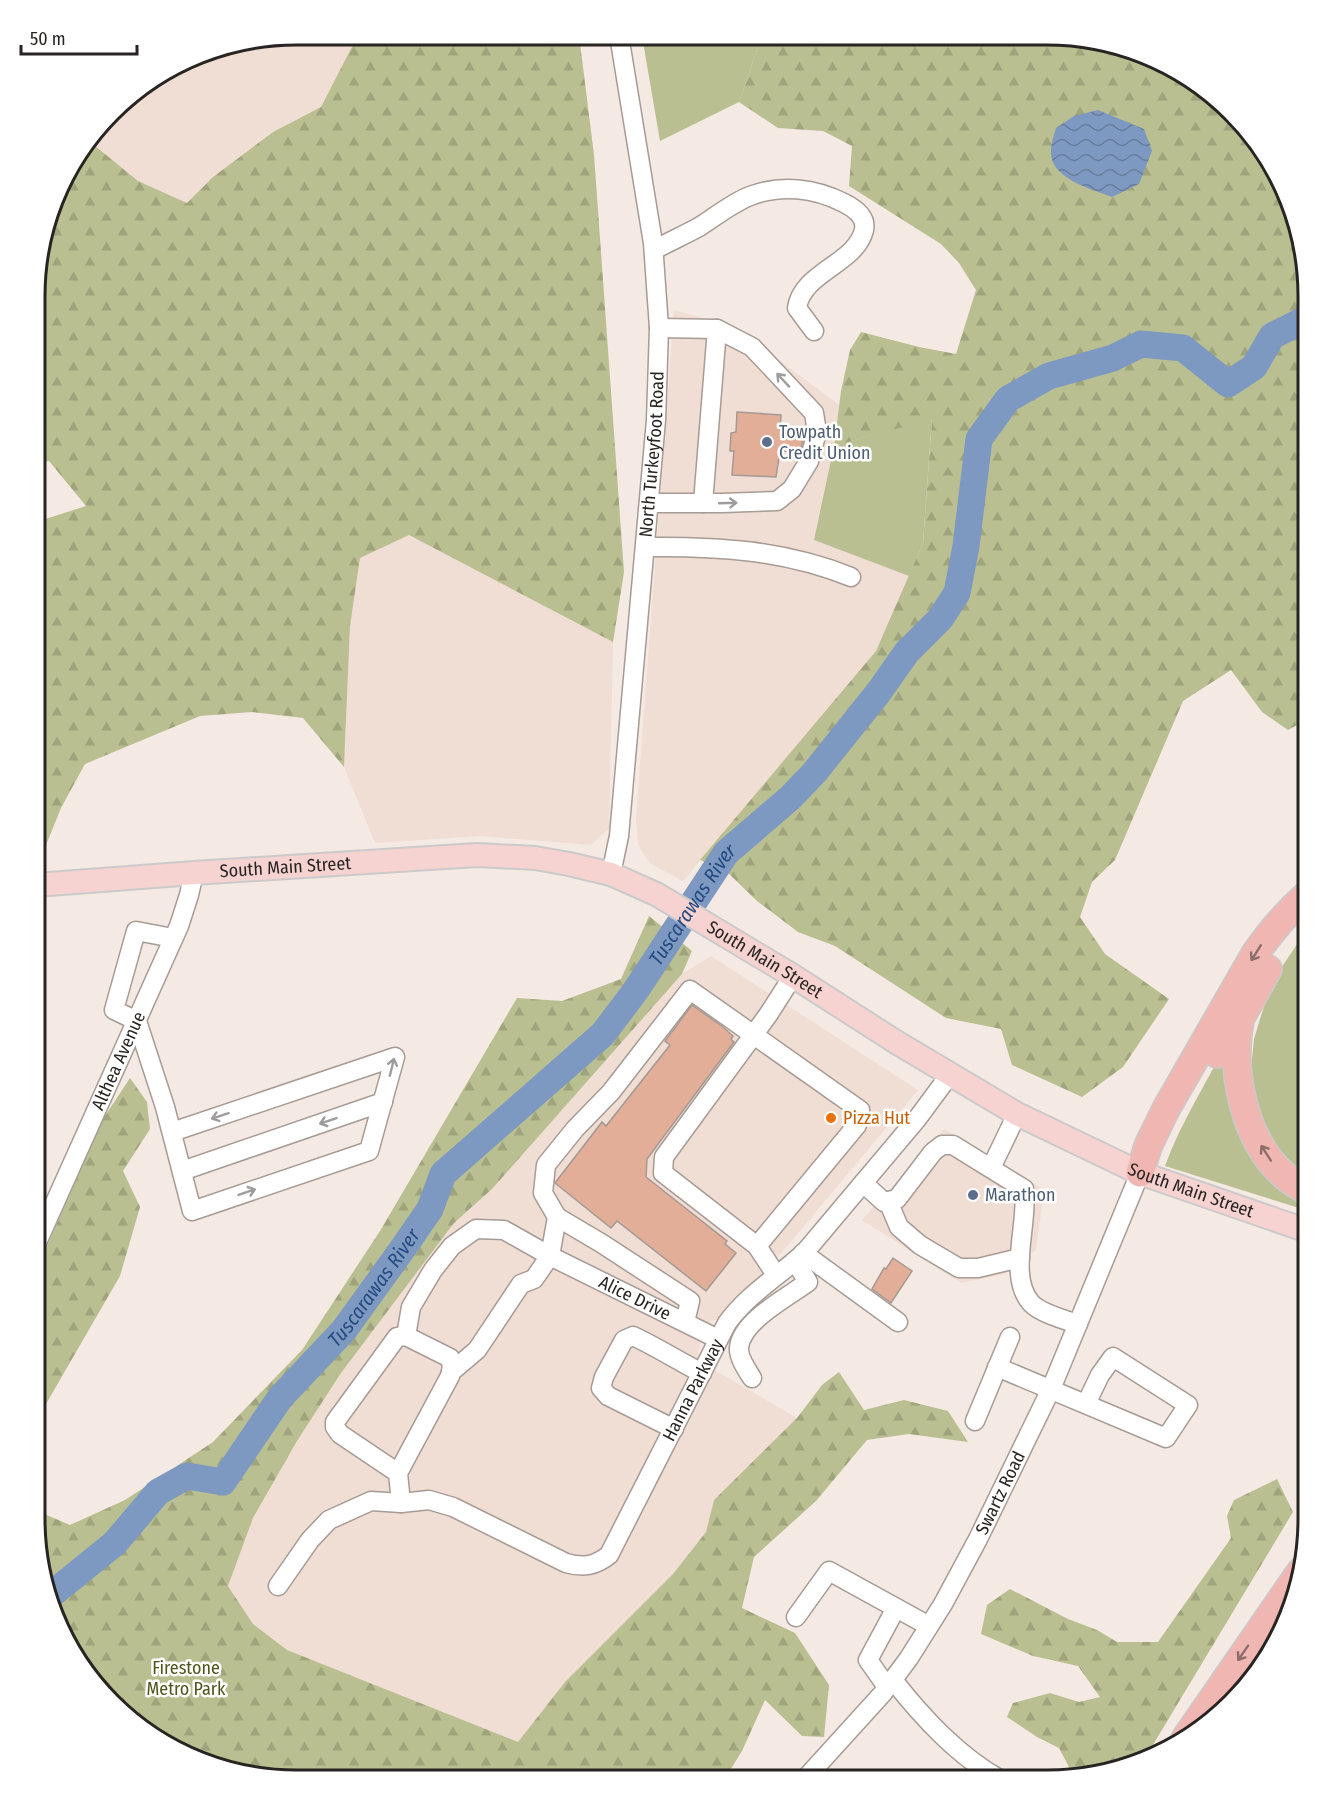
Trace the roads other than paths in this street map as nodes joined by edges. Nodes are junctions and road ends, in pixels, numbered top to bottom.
1 (621, 45) edge
2 (654, 250) junction
3 (659, 328) junction
4 (717, 329) junction
5 (814, 331) dead end
6 (649, 503) junction
7 (703, 503) junction
8 (645, 547) junction
9 (850, 577) dead end
10 (194, 873) junction
11 (611, 874) junction
12 (45, 884) edge
13 (1298, 903) edge
14 (1298, 928) edge
15 (173, 938) junction
16 (793, 976) junction
17 (1240, 1020) junction
18 (137, 1021) junction
19 (754, 1035) junction
20 (951, 1073) junction
21 (383, 1102) junction
22 (1017, 1114) junction
23 (172, 1132) junction
24 (907, 1132) junction
25 (933, 1152) junction
26 (991, 1168) junction
27 (182, 1171) junction
28 (1140, 1173) junction
29 (863, 1183) junction
30 (1298, 1185) edge
31 (888, 1201) junction
32 (557, 1217) junction
33 (45, 1223) edge
34 (1298, 1228) edge
35 (757, 1246) junction
36 (550, 1256) junction
37 (799, 1257) junction
38 (1020, 1258) junction
39 (777, 1275) junction
40 (685, 1322) junction
41 (898, 1322) dead end
42 (1078, 1324) junction
43 (721, 1334) junction
44 (406, 1336) junction
45 (741, 1337) junction
46 (1010, 1337) dead end
47 (997, 1367) junction
48 (451, 1372) junction
49 (702, 1373) junction
50 (752, 1378) dead end
51 (1051, 1389) junction
52 (1086, 1404) junction
53 (975, 1421) dead end
54 (674, 1429) junction
55 (398, 1473) junction
56 (401, 1503) junction
57 (278, 1586) dead end
58 (1287, 1591) edge
59 (896, 1608) junction
60 (796, 1617) dead end
61 (929, 1626) junction
62 (890, 1683) junction
63 (1199, 1719) edge
64 (813, 1770) edge
65 (986, 1770) edge

1 - 2 street, North Turkeyfoot Road
2 - 3 street, North Turkeyfoot Road
2 - 5 street
3 - 4 street
3 - 6 street, North Turkeyfoot Road
4 - 7 street
7 -> 4 street
6 - 7 street
6 - 8 street, North Turkeyfoot Road
8 - 9 street
8 - 11 street, North Turkeyfoot Road
10 - 11 main road, South Main Street
10 - 12 main road, South Main Street
10 - 15 street, Althea Avenue
11 - 16 main road, South Main Street
13 -> 28 highway
14 - 17 highway
15 - 18 street, Althea Avenue
15 - 18 street
16 - 19 street
16 - 20 main road, South Main Street
17 - 28 highway
30 -> 17 highway
18 - 23 street
18 - 33 street, Althea Avenue
19 - 32 street
19 - 35 street
19 - 35 street
20 - 22 main road, South Main Street
20 - 24 street, Hanna Parkway
21 -> 23 street
21 -> 27 street
27 -> 21 street
22 - 26 street
22 - 28 main road, South Main Street
23 - 27 street
24 - 25 street
24 - 29 street, Hanna Parkway
25 - 26 street
25 - 31 street
26 - 38 street
28 - 34 main road, South Main Street
28 - 42 street, Swartz Road
29 - 31 street
29 - 37 street, Hanna Parkway
31 - 38 street
32 - 36 street
32 - 40 street
35 - 39 street
36 - 40 street, Alice Drive
36 - 44 street, Alice Drive
36 - 48 street
37 - 39 street, Hanna Parkway
37 - 41 street
37 - 45 street
38 - 42 street
39 - 43 street, Hanna Parkway
40 - 43 street, Alice Drive
42 - 51 street, Swartz Road
43 - 45 street, Alice Drive
43 - 49 street, Hanna Parkway
44 - 48 street
44 - 55 street
45 - 50 street
46 - 47 street
47 - 51 street
47 - 53 street
48 - 55 street
49 - 54 street, Hanna Parkway
49 - 54 street
51 - 52 street
51 - 61 street, Swartz Road
52 - 52 street
54 - 56 street, Hanna Parkway
55 - 56 street
56 - 57 street, Hanna Parkway
58 -> 63 highway
59 - 60 street
59 - 61 street
59 - 62 street
61 - 62 street, Swartz Road
62 - 64 street, Swartz Road
62 - 65 street

